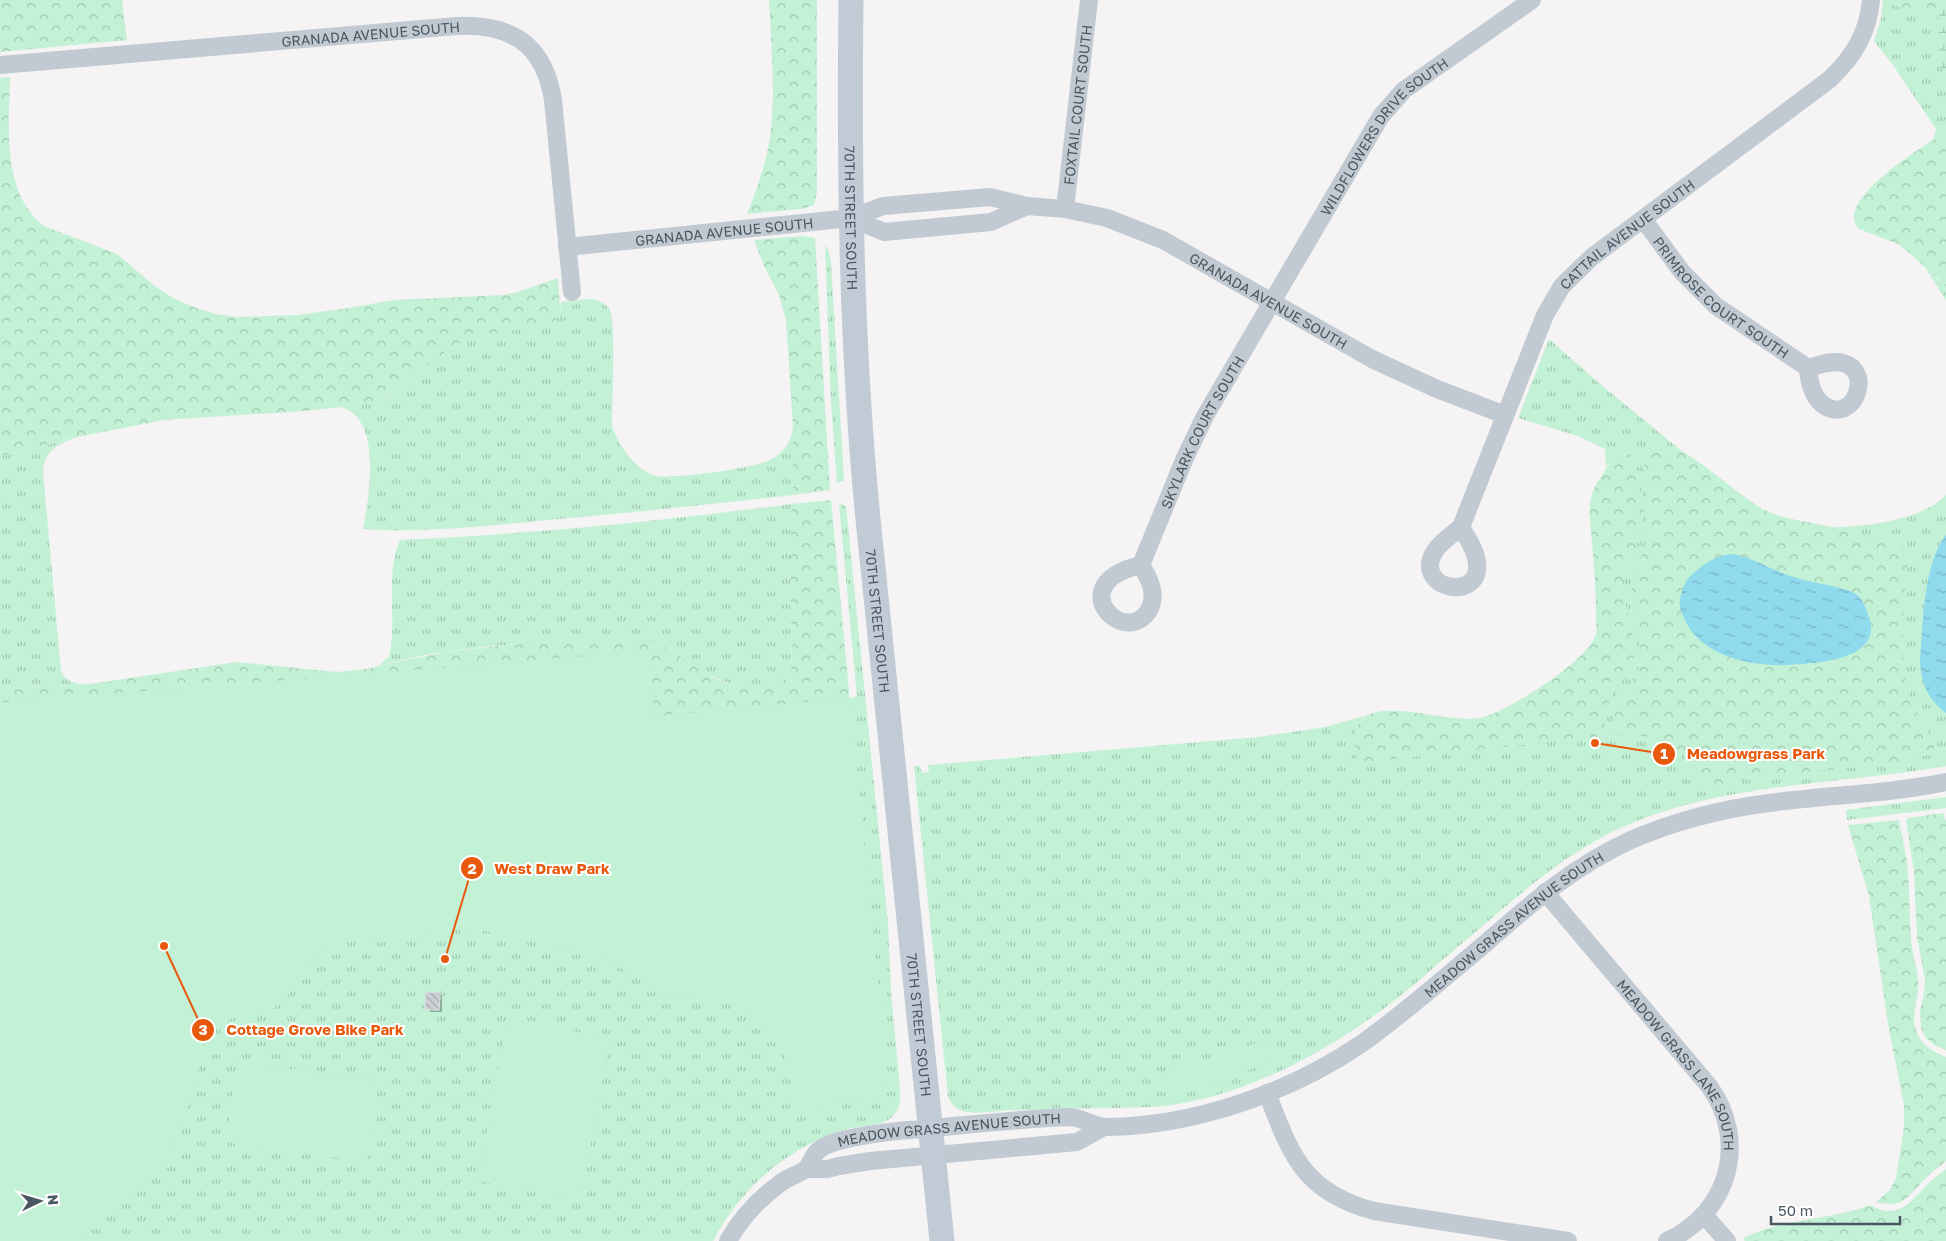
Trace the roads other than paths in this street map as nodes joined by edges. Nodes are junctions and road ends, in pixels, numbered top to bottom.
1 (851, 0) edge
2 (1089, 0) edge
3 (1532, 0) edge
4 (1871, 0) edge
5 (0, 65) edge
6 (1027, 206) junction
7 (1065, 209) junction
8 (851, 218) junction
9 (1643, 218) junction
10 (567, 247) junction
11 (572, 292) dead end
12 (1271, 302) junction
13 (1808, 368) dead end
14 (1505, 415) junction
15 (1461, 527) dead end
16 (1141, 565) dead end
17 (1946, 782) edge
18 (1546, 892) junction
19 (1267, 1093) junction
20 (1104, 1127) junction
21 (930, 1128) junction
22 (933, 1156) junction
23 (806, 1169) junction
24 (1704, 1215) junction
25 (728, 1241) edge
26 (942, 1241) edge
27 (1568, 1241) edge
28 (1667, 1241) edge
29 (1727, 1241) edge

1 - 8 main road, 70TH STREET SOUTH
2 - 7 street, FOXTAIL COURT SOUTH
3 - 12 street, WILDFLOWERS DRIVE SOUTH
4 - 9 street, CATTAIL AVENUE SOUTH
5 - 10 street, GRANADA AVENUE SOUTH
6 - 7 street, GRANADA AVENUE SOUTH
6 - 8 street, GRANADA AVENUE SOUTH
6 - 8 street, GRANADA AVENUE SOUTH
7 - 12 street, GRANADA AVENUE SOUTH
8 - 10 street, GRANADA AVENUE SOUTH
8 - 21 main road, 70TH STREET SOUTH
9 - 13 street, PRIMROSE COURT SOUTH
9 - 14 street, CATTAIL AVENUE SOUTH
10 - 11 street, GRANADA AVENUE SOUTH
12 - 14 street, GRANADA AVENUE SOUTH
12 - 16 street, SKYLARK COURT SOUTH
14 - 15 street, CATTAIL AVENUE SOUTH
17 - 18 street, MEADOW GRASS AVENUE SOUTH
18 - 19 street, MEADOW GRASS AVENUE SOUTH
18 - 24 street, MEADOW GRASS LANE SOUTH
19 - 20 street, MEADOW GRASS AVENUE SOUTH
19 - 27 street
20 - 21 street, MEADOW GRASS AVENUE SOUTH
20 - 22 street, MEADOW GRASS AVENUE SOUTH
21 - 22 main road, 70TH STREET SOUTH
21 - 23 street, MEADOW GRASS AVENUE SOUTH
22 - 23 street, MEADOW GRASS AVENUE SOUTH
22 - 26 main road, 70TH STREET SOUTH
23 - 25 street, MEADOW GRASS AVENUE SOUTH
24 - 28 street, MEADOW GRASS LANE SOUTH
24 - 29 street

